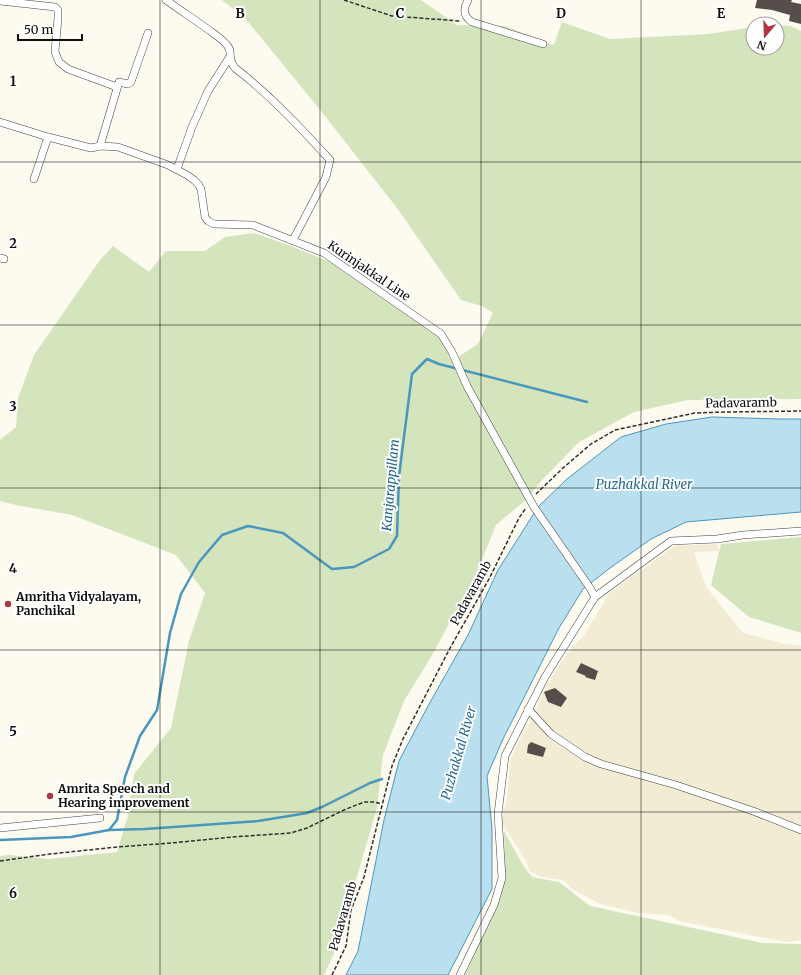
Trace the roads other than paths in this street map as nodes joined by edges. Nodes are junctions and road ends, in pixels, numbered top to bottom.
1 (166, 0) edge
2 (468, 0) edge
3 (0, 1) edge
4 (148, 33) dead end
5 (543, 44) dead end
6 (230, 58) junction
7 (117, 87) junction
8 (0, 122) edge
9 (48, 137) junction
10 (100, 146) junction
11 (177, 169) junction
12 (34, 179) dead end
13 (293, 240) junction
14 (801, 531) edge
15 (595, 597) junction
16 (528, 709) junction
17 (100, 818) dead end
18 (0, 828) edge
19 (801, 830) edge
20 (460, 975) edge

1 - 6 street
2 - 5 street
3 - 7 street
4 - 7 street
6 - 11 street
6 - 13 street
7 - 10 street
8 - 9 street, Kurinjakkal Line
9 - 10 street, Kurinjakkal Line
9 - 12 street
10 - 11 street, Kurinjakkal Line
11 - 13 street, Kurinjakkal Line
13 - 15 street, Kurinjakkal Line
14 - 15 street
15 - 16 street
16 - 19 street
16 - 20 street
17 - 18 street

